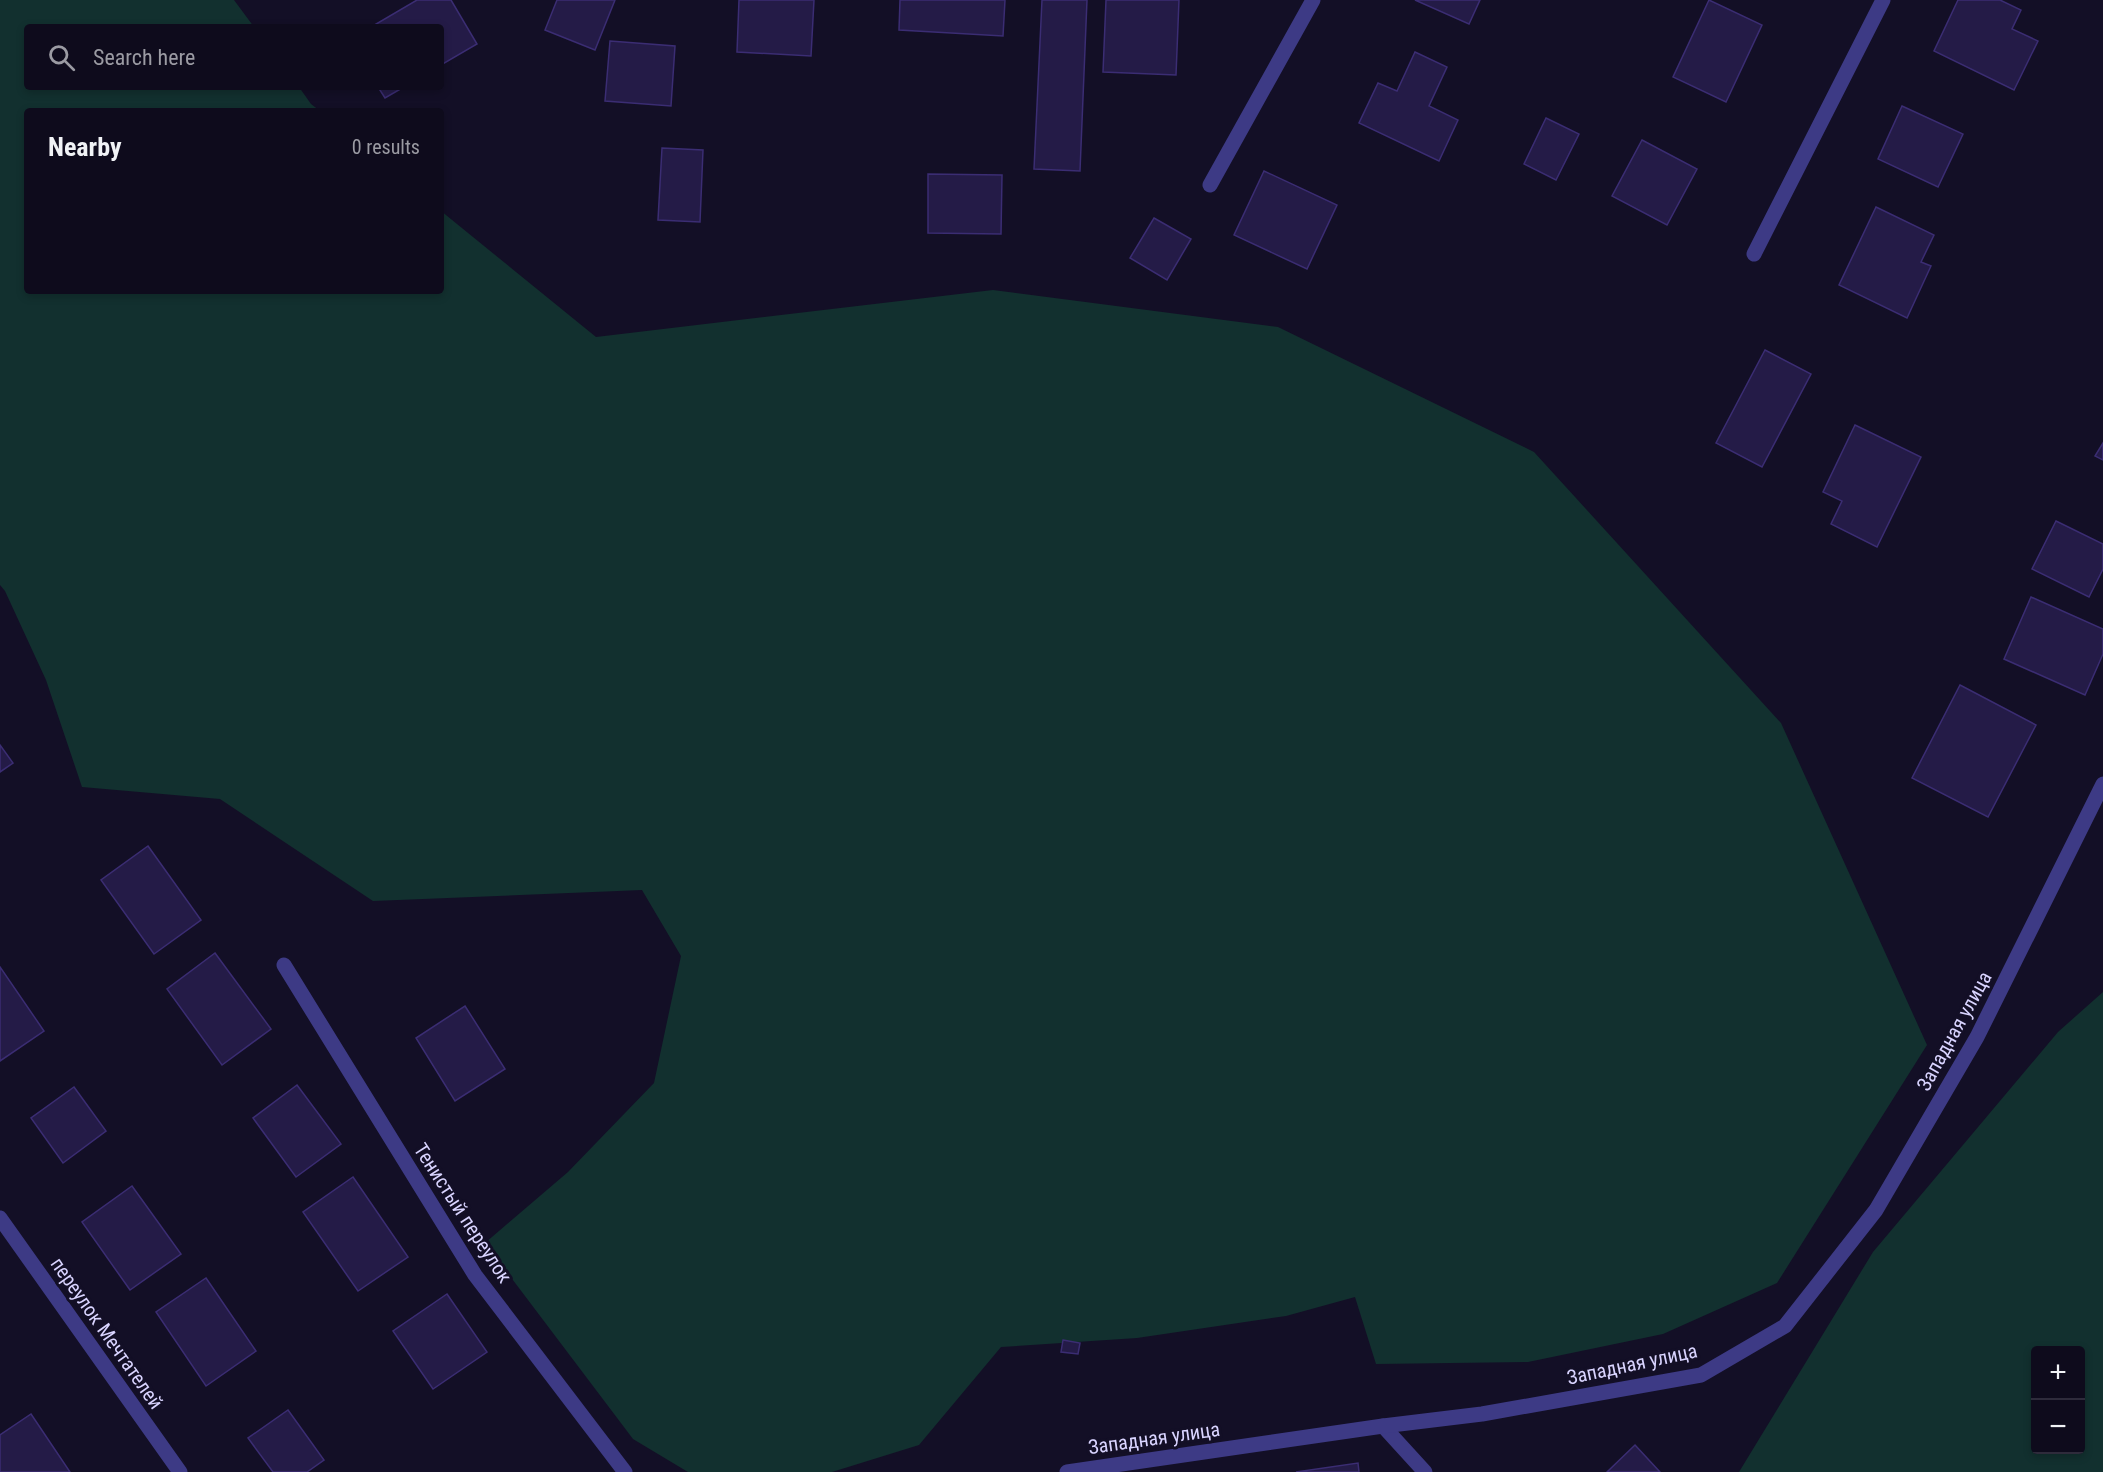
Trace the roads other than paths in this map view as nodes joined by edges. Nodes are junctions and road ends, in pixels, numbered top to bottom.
1 (1313, 0) edge
2 (1883, 0) edge
3 (1210, 185) dead end
4 (1754, 254) dead end
5 (2103, 784) edge
6 (284, 965) dead end
7 (0, 1218) edge
8 (1383, 1426) junction
9 (180, 1472) edge
10 (625, 1472) edge
11 (1067, 1472) edge
12 (1425, 1472) edge

1 - 3 street
2 - 4 street
5 - 8 street, Западная улица
6 - 10 street, Тенистый переулок
7 - 9 street, переулок Мечтателей
8 - 11 street, Западная улица
8 - 12 street

